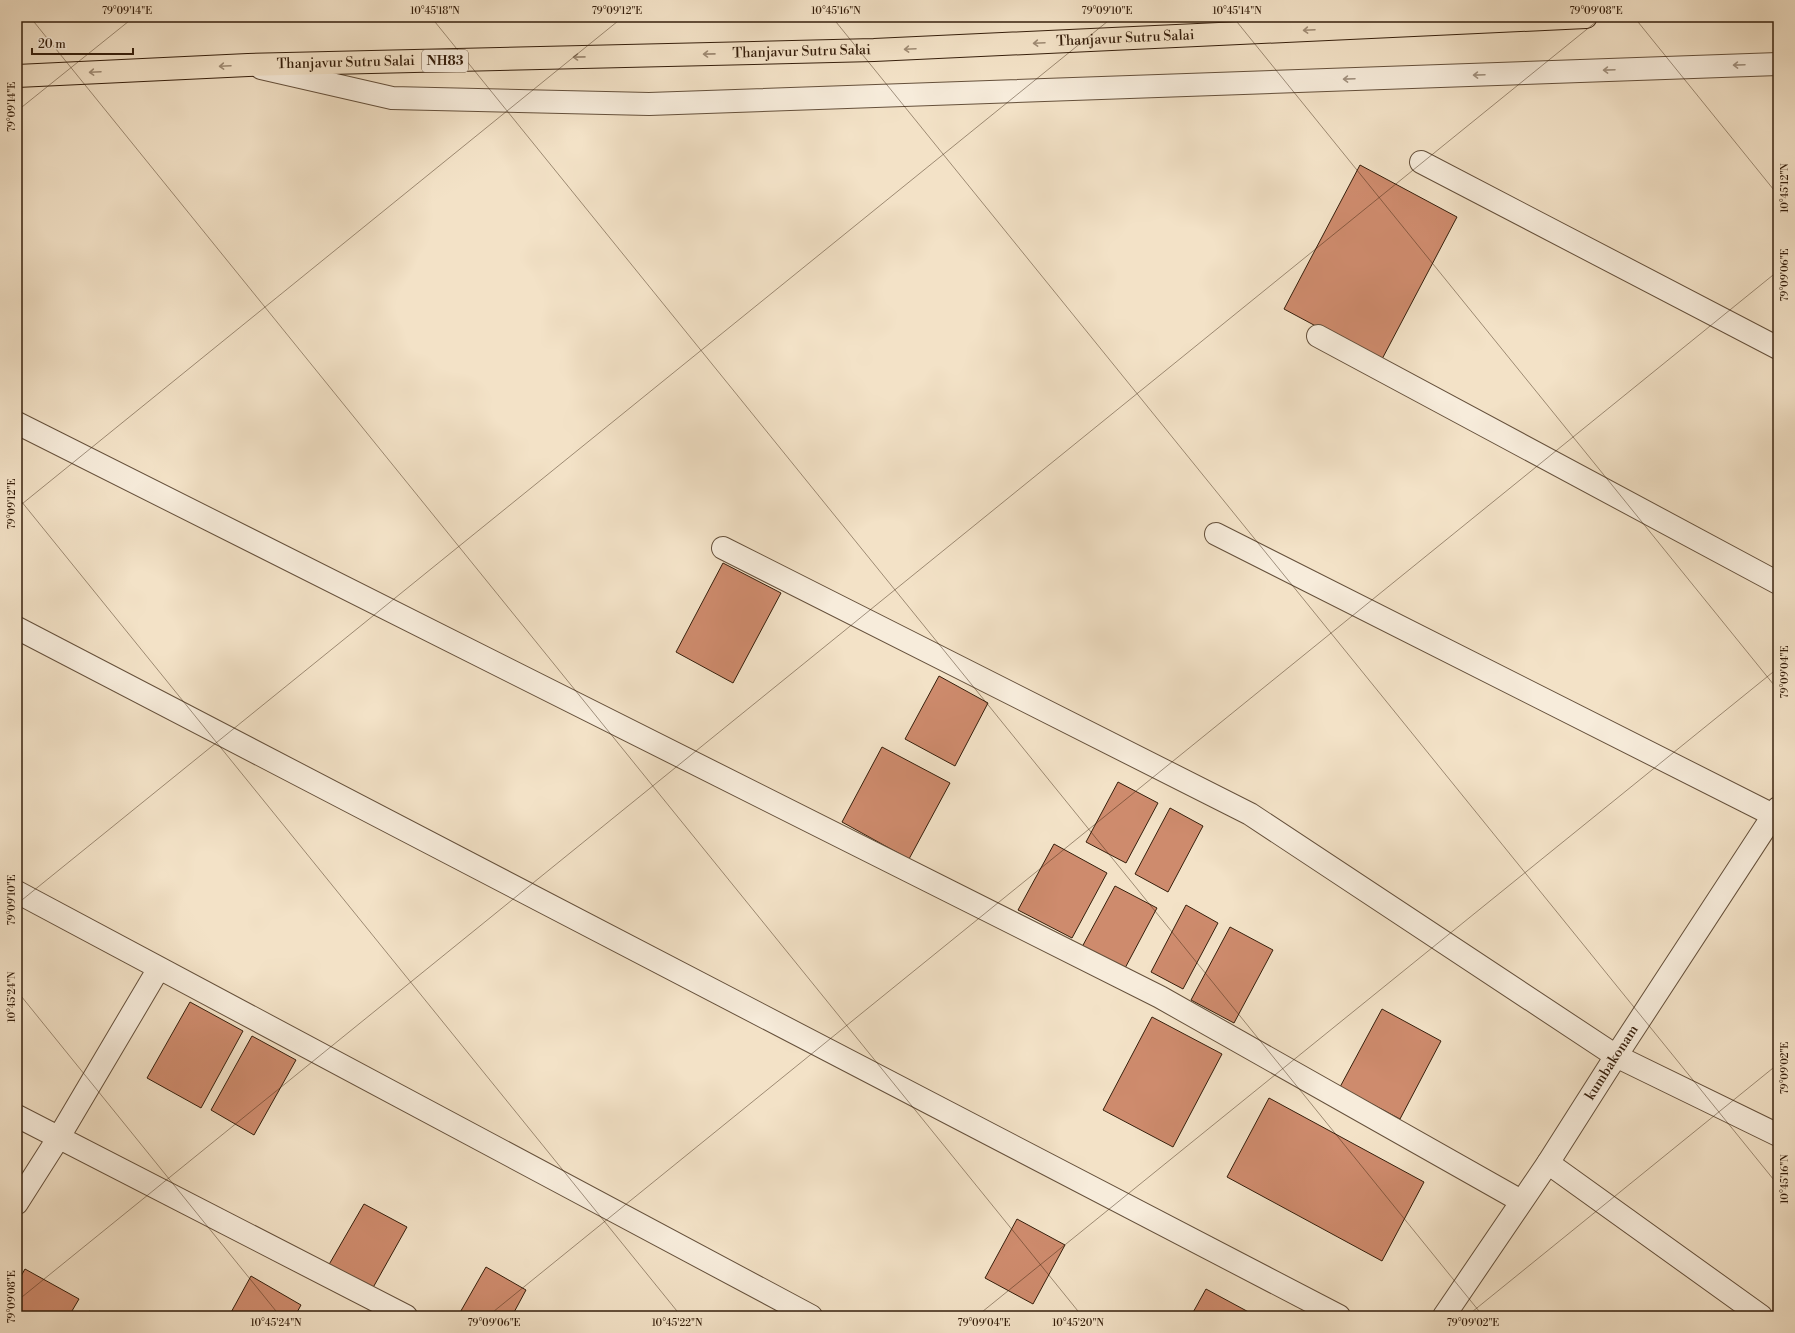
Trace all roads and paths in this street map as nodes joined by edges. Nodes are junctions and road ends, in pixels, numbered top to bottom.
1 (1586, 17) edge
2 (1778, 64) edge
3 (248, 65) junction
4 (17, 76) edge
5 (1421, 162) dead end
6 (1318, 336) dead end
7 (1778, 348) edge
8 (17, 423) edge
9 (1216, 534) dead end
10 (723, 548) dead end
11 (1778, 583) edge
12 (17, 628) edge
13 (1776, 811) edge
14 (17, 892) edge
15 (159, 968) junction
16 (1616, 1056) junction
17 (17, 1116) edge
18 (1778, 1135) edge
19 (59, 1137) junction
20 (1548, 1163) junction
21 (1521, 1201) junction
22 (17, 1203) edge
23 (406, 1316) edge
24 (811, 1316) edge
25 (1338, 1316) edge
26 (1444, 1316) edge
27 (1761, 1316) edge

1 -> 3 highway, Thanjavur Sutru Salai / NH83
2 -> 3 street
3 -> 4 highway, Thanjavur Sutru Salai / NH83
5 - 7 street
6 - 11 street
8 - 21 street
9 - 13 street
10 - 16 street
12 - 25 street
13 - 16 street, kumbakonam
14 - 15 street
15 - 19 street
15 - 24 street
16 - 18 street
16 - 20 street, kumbakonam
17 - 19 street
19 - 22 street
19 - 23 street
20 - 21 street, kumbakonam
20 - 27 street
21 - 26 street, kumbakonam

